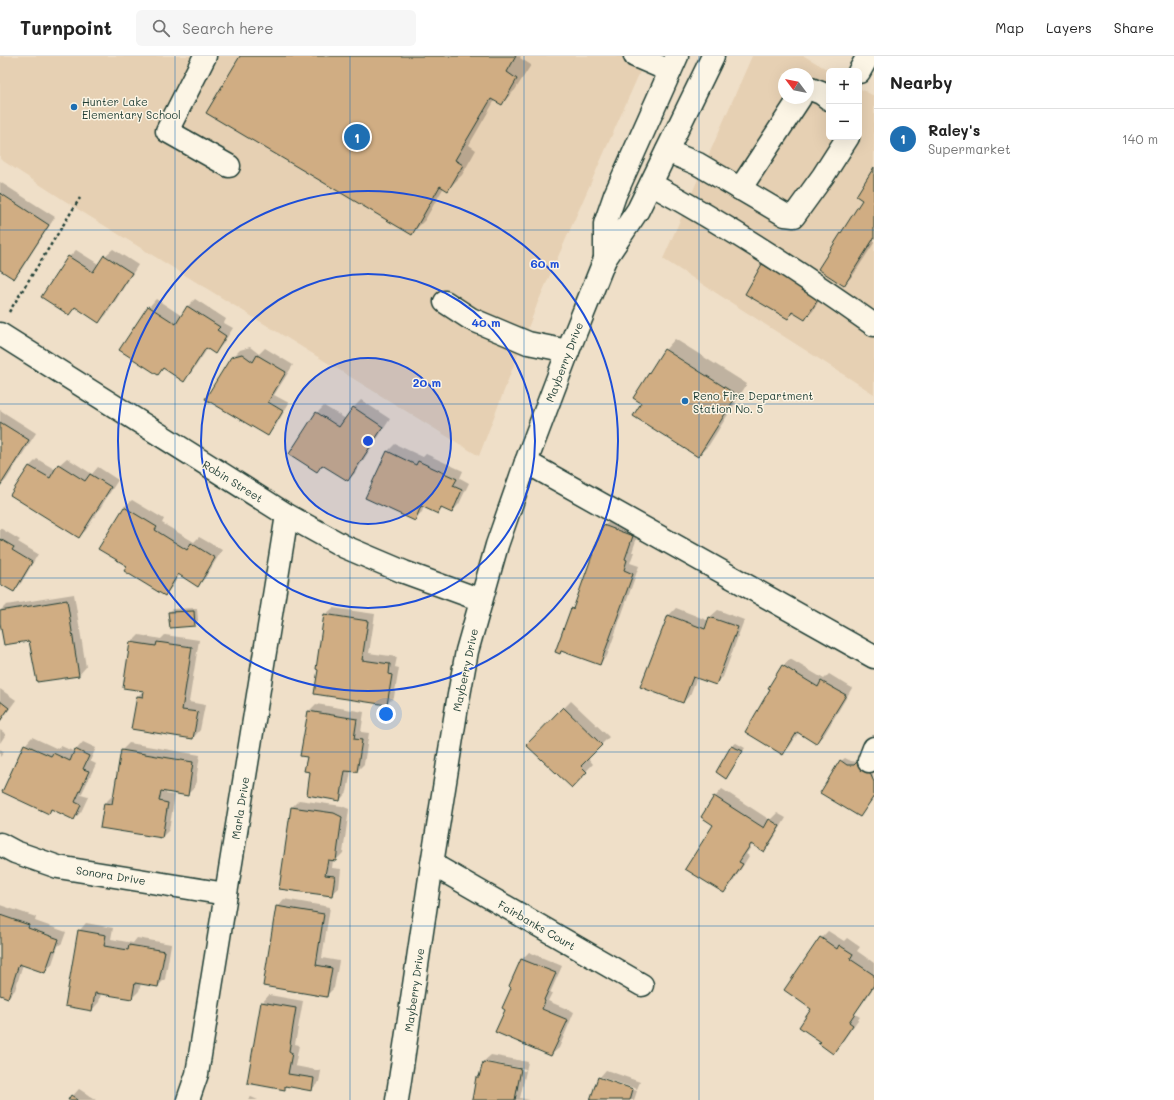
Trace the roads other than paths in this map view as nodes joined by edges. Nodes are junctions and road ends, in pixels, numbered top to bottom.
1 (205, 56) edge
2 (635, 56) edge
3 (713, 56) edge
4 (868, 56) edge
5 (673, 64) edge
6 (861, 68) edge
7 (814, 90) edge
8 (826, 97) edge
9 (796, 104) edge
10 (846, 140) edge
11 (667, 151) junction
12 (229, 166) dead end
13 (651, 184) junction
14 (740, 189) junction
15 (605, 259) junction
16 (445, 302) dead end
17 (874, 325) edge
18 (2, 326) edge
19 (568, 351) junction
20 (526, 462) junction
21 (287, 515) junction
22 (481, 600) junction
23 (874, 656) edge
24 (0, 844) edge
25 (432, 864) junction
26 (226, 894) junction
27 (642, 986) dead end
28 (188, 1100) edge
29 (397, 1100) edge

1 - 12 street
2 - 5 street
3 - 11 street, Mayberry Drive
4 - 6 street
5 - 15 street, Mayberry Drive
7 - 8 street
9 - 14 street
10 - 14 street
11 - 13 street, Mayberry Drive
11 - 14 street
13 - 15 street, Mayberry Drive
13 - 17 street
15 - 19 street, Mayberry Drive
16 - 19 street
18 - 21 street, Robin Street
19 - 20 street, Mayberry Drive
20 - 22 street, Mayberry Drive
20 - 23 street
21 - 22 street, Robin Street
21 - 26 street, Marla Drive
22 - 25 street, Mayberry Drive
24 - 26 street, Sonora Drive
25 - 27 street, Fairbanks Court
25 - 29 street, Mayberry Drive
26 - 28 street, Marla Drive

